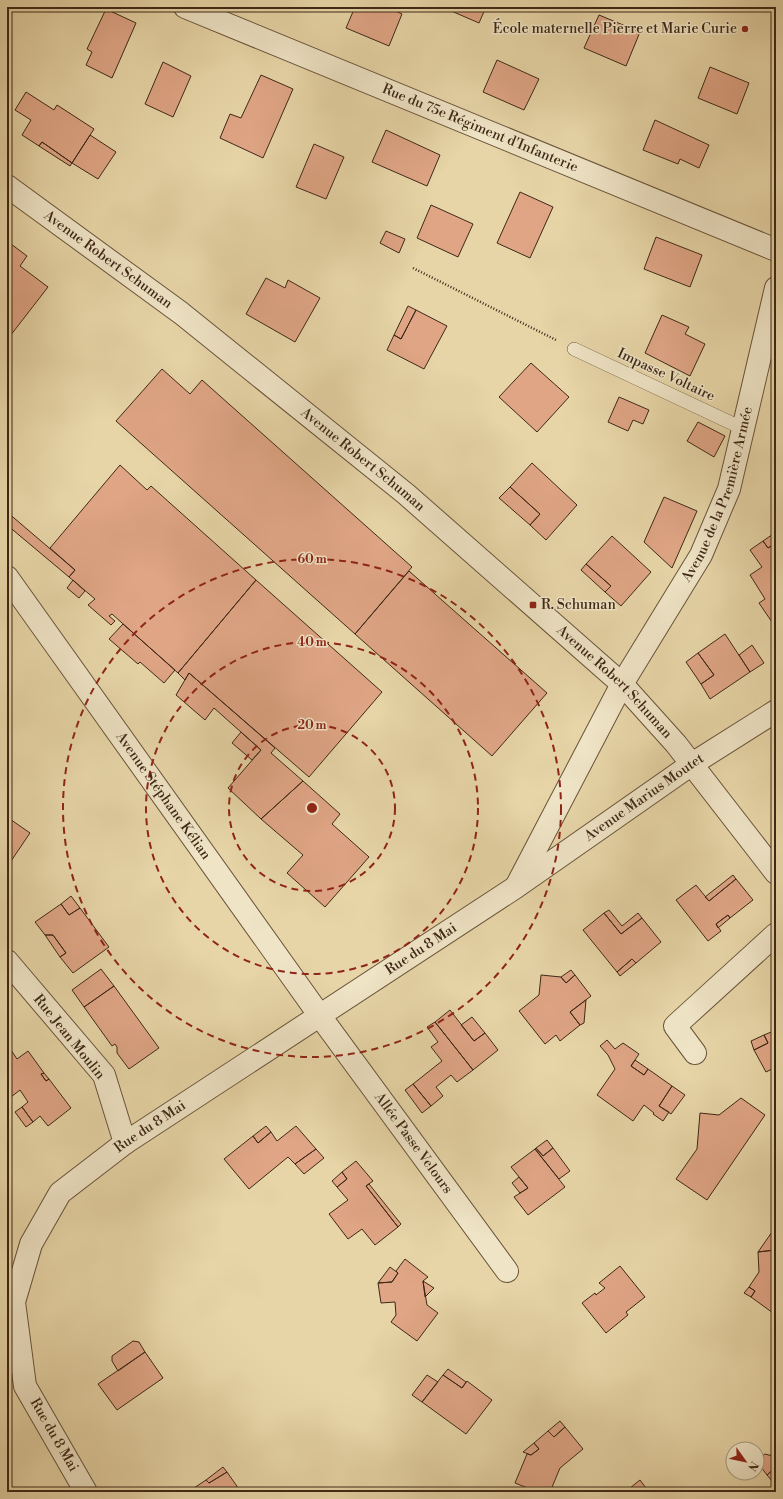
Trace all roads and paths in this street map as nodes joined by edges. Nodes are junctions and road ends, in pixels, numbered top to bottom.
1 (185, 7) edge
2 (7, 186) edge
3 (776, 250) edge
4 (413, 268) dead end
5 (776, 288) edge
6 (574, 349) joint
7 (744, 430) junction
8 (7, 576) edge
9 (622, 684) junction
10 (776, 711) edge
11 (692, 764) junction
12 (776, 873) edge
13 (516, 887) junction
14 (776, 934) edge
15 (7, 961) edge
16 (320, 1016) junction
17 (695, 1053) dead end
18 (125, 1144) junction
19 (507, 1271) dead end
20 (10, 1303) edge
21 (86, 1492) edge

1 - 3 street, Rue du 75e Régiment d'Infanterie
2 - 9 street, Avenue Robert Schuman
4 - 6 path
5 - 7 street, Avenue de la Première Armée
6 - 7 lane, Impasse Voltaire
7 - 9 street, Avenue de la Première Armée
8 - 16 street, Avenue Stéphane Kélian
9 - 11 street, Avenue Robert Schuman
9 - 13 street, Avenue de la Première Armée
10 - 11 street, Avenue Marius Moutet
11 - 12 street, Avenue Robert Schuman
11 - 13 street, Avenue Marius Moutet
13 - 16 street, Rue du 8 Mai
14 - 17 street
15 - 18 street, Rue Jean Moulin
16 - 18 street, Rue du 8 Mai
16 - 19 street, Allée Passe Velours
18 - 20 street, Rue du 8 Mai
20 - 21 street, Rue du 8 Mai

